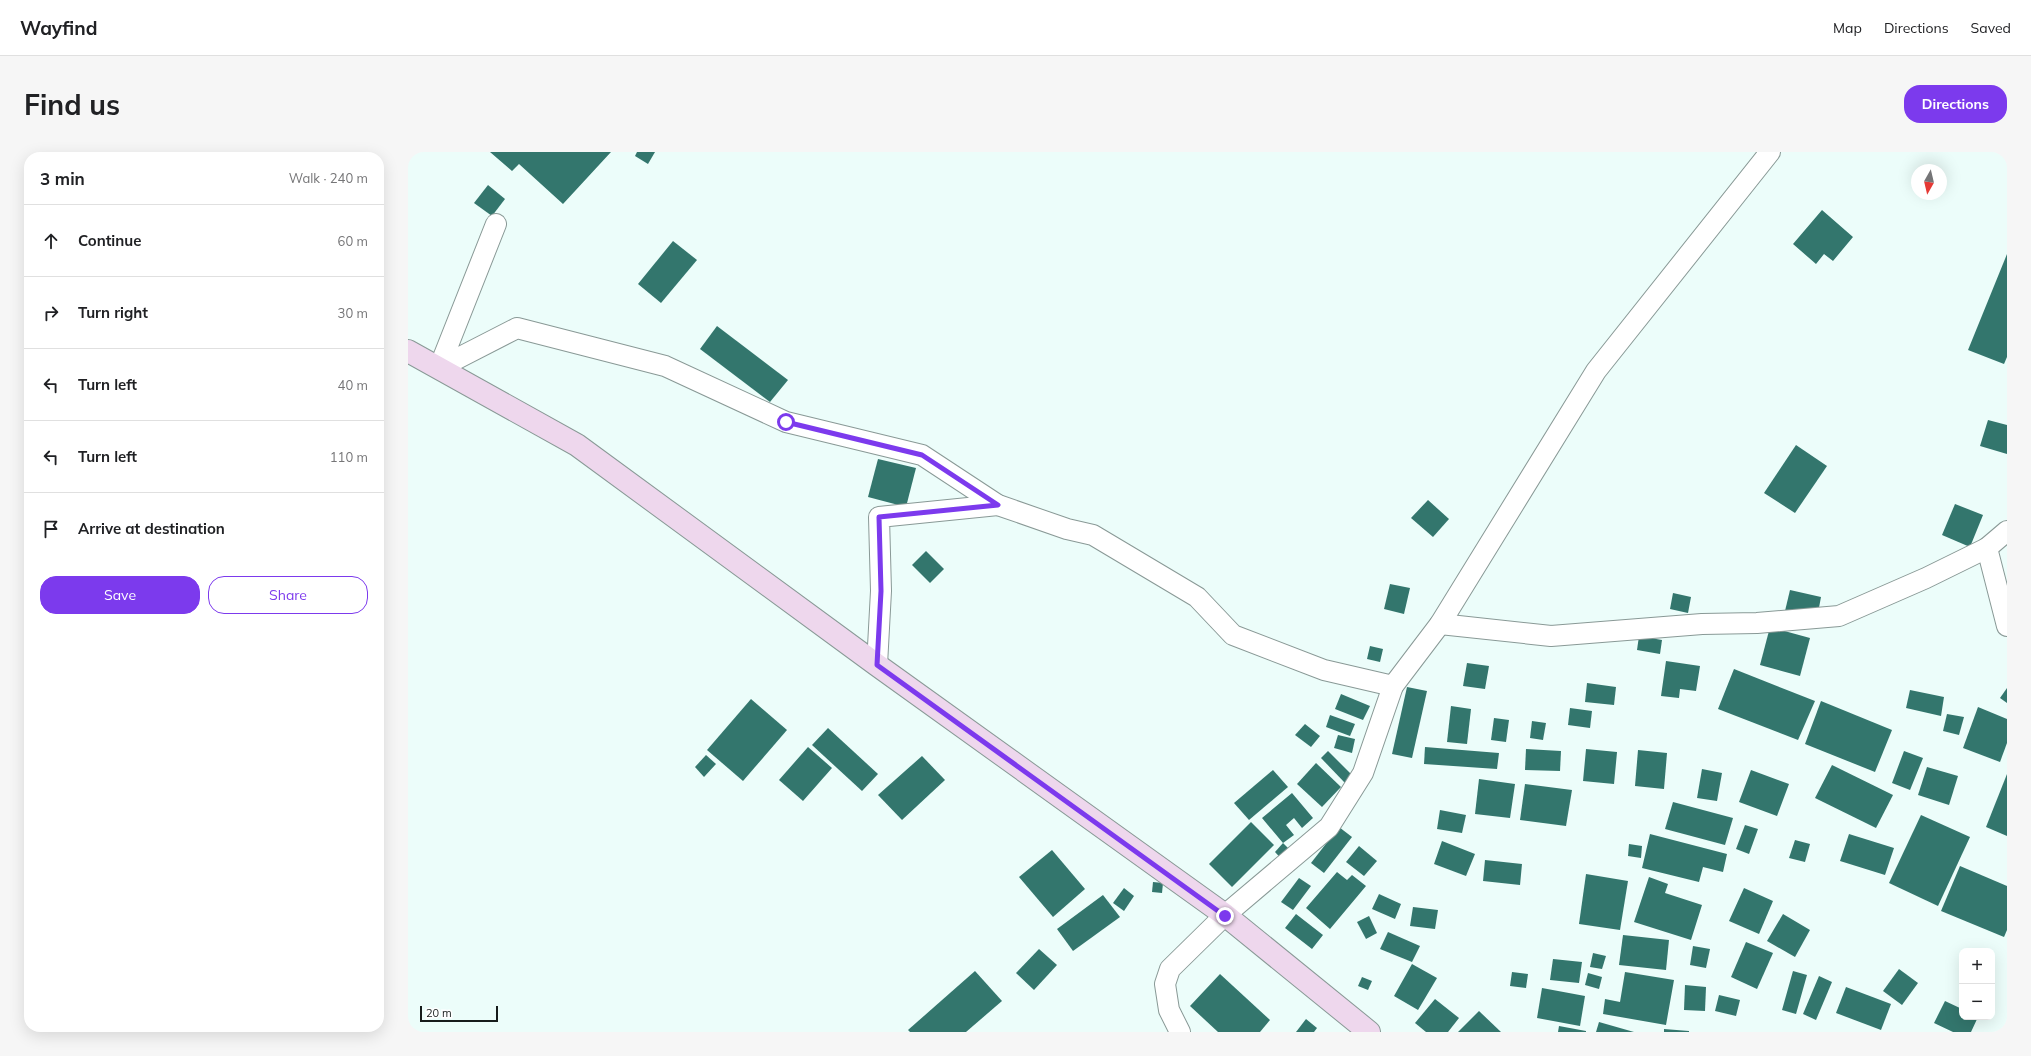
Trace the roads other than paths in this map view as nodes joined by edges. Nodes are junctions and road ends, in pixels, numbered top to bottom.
1 (1770, 152) edge
2 (496, 224) dead end
3 (408, 351) edge
4 (439, 368) junction
5 (998, 505) junction
6 (2007, 531) edge
7 (1987, 548) junction
8 (1440, 624) junction
9 (2007, 626) edge
10 (877, 665) junction
11 (1394, 686) junction
12 (1225, 916) junction
13 (1180, 1032) edge
14 (1369, 1032) edge

1 - 8 street
2 - 4 street
3 - 4 main road
4 - 5 street
4 - 10 main road
5 - 10 street
5 - 11 street
6 - 7 street
7 - 8 street
7 - 9 street
8 - 11 street
10 - 12 main road
11 - 12 street
12 - 13 street
12 - 14 main road

